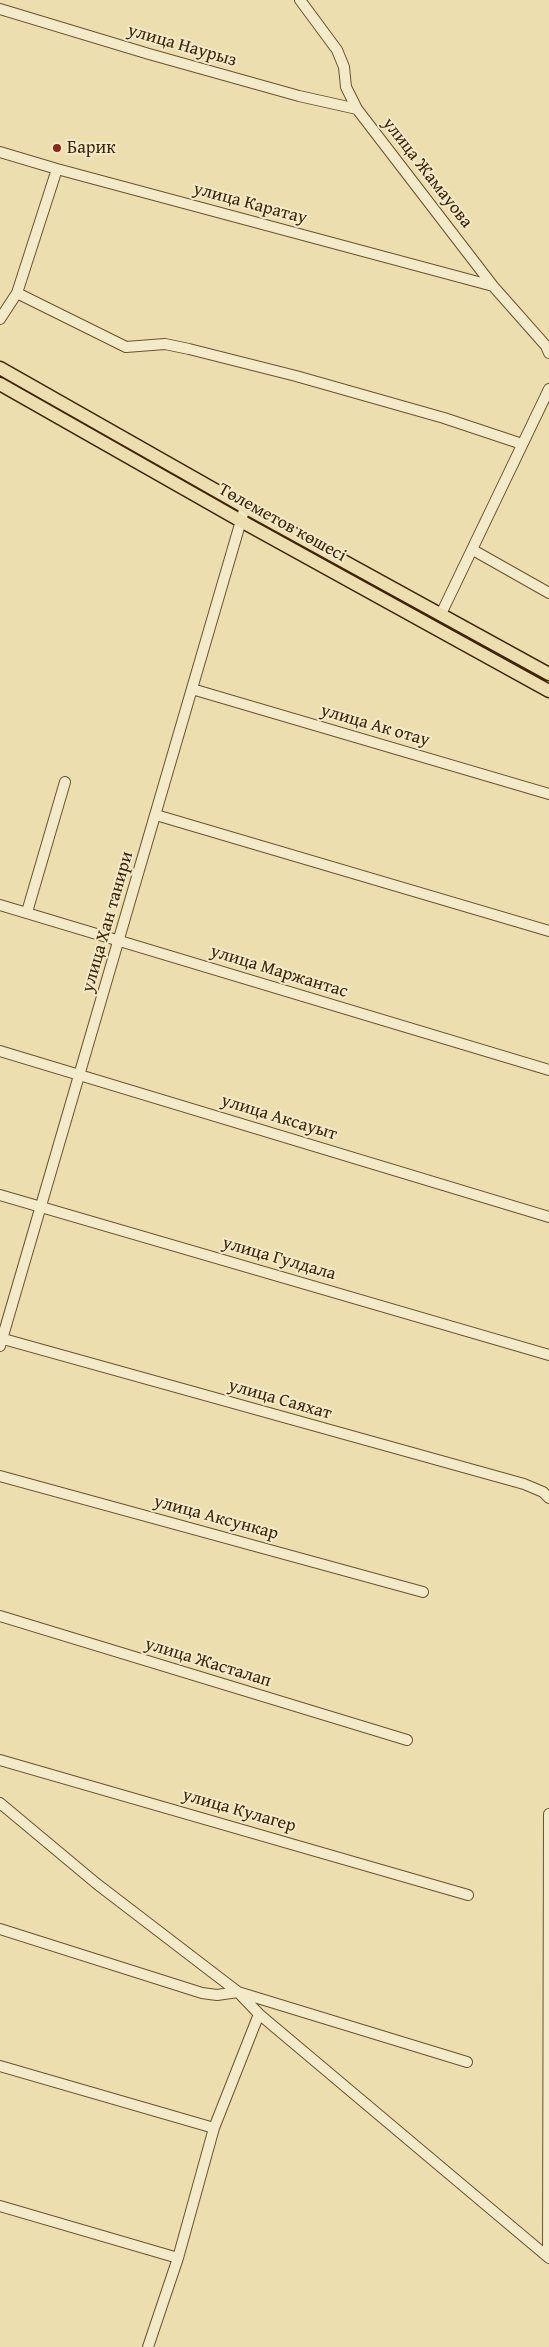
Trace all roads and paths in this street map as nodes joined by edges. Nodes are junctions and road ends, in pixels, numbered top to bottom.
1 (300, 0) edge
2 (0, 9) edge
3 (357, 109) junction
4 (0, 152) edge
5 (57, 169) junction
6 (493, 286) junction
7 (16, 293) junction
8 (0, 319) edge
9 (549, 353) edge
10 (0, 368) edge
11 (0, 384) edge
12 (549, 389) edge
13 (522, 444) junction
14 (245, 507) junction
15 (241, 521) junction
16 (473, 550) junction
17 (549, 594) edge
18 (441, 614) junction
19 (549, 674) edge
20 (192, 688) junction
21 (549, 691) edge
22 (65, 782) dead end
23 (549, 794) edge
24 (156, 815) junction
25 (0, 904) edge
26 (27, 912) junction
27 (549, 931) edge
28 (119, 942) junction
29 (0, 1051) edge
30 (549, 1070) edge
31 (80, 1075) junction
32 (0, 1195) edge
33 (42, 1207) junction
34 (549, 1217) edge
35 (1, 1341) edge
36 (549, 1355) edge
37 (0, 1476) edge
38 (549, 1498) edge
39 (423, 1592) dead end
40 (0, 1616) edge
41 (407, 1740) dead end
42 (0, 1760) edge
43 (0, 1802) edge
44 (549, 1814) edge
45 (468, 1895) dead end
46 (0, 1929) edge
47 (238, 1992) junction
48 (259, 2014) junction
49 (467, 2062) dead end
50 (0, 2066) edge
51 (214, 2128) junction
52 (0, 2206) edge
53 (178, 2258) junction
54 (549, 2258) edge
55 (148, 2347) edge

1 - 3 street, улица Жамауова
2 - 3 street, улица Наурыз
3 - 6 street, улица Жамауова
4 - 5 street, улица Каратау
5 - 6 street, улица Каратау
5 - 7 street
6 - 9 street, улица Жамауова
7 - 8 street
7 - 13 street
10 - 14 main road, Төлеметов көшесі
11 - 15 main road, Төлеметов көшесі
12 - 13 street
13 - 16 street
14 - 15 street, улица Хан танири
14 - 18 main road, Төлеметов көшесі
15 - 20 street, улица Хан танири
15 - 21 main road, Төлеметов көшесі
16 - 17 street
16 - 18 street
18 - 19 main road, Төлеметов көшесі
20 - 23 street, улица Ак отау
20 - 24 street, улица Хан танири
22 - 26 street
24 - 27 street
24 - 28 street, улица Хан танири
25 - 26 street, улица Маржантас
26 - 28 street, улица Маржантас
28 - 30 street, улица Маржантас
28 - 31 street, улица Хан танири
29 - 31 street, улица Аксауыт
31 - 33 street, улица Хан танири
31 - 34 street, улица Аксауыт
32 - 33 street, улица Гулдала
33 - 35 street, улица Хан танири
33 - 36 street, улица Гулдала
35 - 38 street, улица Саяхат
37 - 39 street, улица Аксункар
40 - 41 street, улица Жасталап
42 - 45 street, улица Кулагер
43 - 47 street
44 - 54 street
46 - 47 street
47 - 48 street
47 - 49 street
48 - 51 street
48 - 54 street
50 - 51 street
51 - 53 street
52 - 53 street
53 - 55 street

